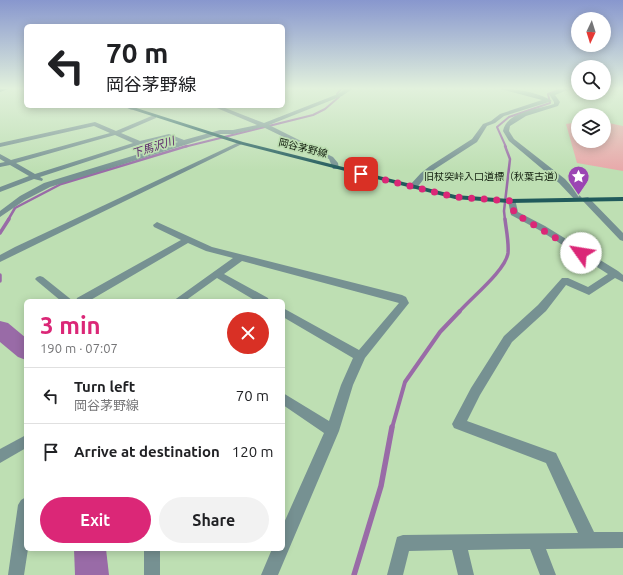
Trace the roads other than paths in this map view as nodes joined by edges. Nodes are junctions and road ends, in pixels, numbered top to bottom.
1 (151, 116) edge
2 (240, 116) edge
3 (290, 116) edge
4 (502, 116) edge
5 (521, 116) edge
6 (154, 117) junction
7 (499, 123) junction
8 (266, 126) junction
9 (116, 133) junction
10 (216, 135) junction
11 (184, 142) junction
12 (139, 143) junction
13 (241, 143) junction
14 (0, 145) edge
15 (0, 156) edge
16 (9, 161) junction
17 (0, 165) edge
18 (336, 167) junction
19 (35, 176) junction
20 (47, 185) junction
21 (413, 187) junction
22 (0, 190) edge
23 (582, 199) junction
24 (623, 199) edge
25 (511, 201) junction
26 (0, 215) edge
27 (157, 224) dead end
28 (623, 238) edge
29 (188, 240) junction
30 (241, 257) junction
31 (1, 259) edge
32 (217, 274) junction
33 (619, 276) edge
34 (40, 279) dead end
35 (65, 299) edge
36 (85, 299) edge
37 (181, 299) edge
38 (261, 299) edge
39 (285, 313) edge
40 (360, 356) junction
41 (285, 399) edge
42 (332, 431) junction
43 (24, 442) edge
44 (0, 456) edge
45 (24, 519) edge
46 (285, 535) edge
47 (623, 540) edge
48 (590, 541) junction
49 (536, 542) junction
50 (458, 543) junction
51 (152, 551) edge
52 (280, 551) edge
53 (16, 575) edge
54 (152, 575) edge
55 (270, 575) edge
56 (394, 575) edge
57 (466, 575) edge
58 (548, 575) edge

1 - 6 main road, 岡谷茅野線
2 - 8 street
3 - 8 street
4 - 7 street
5 - 7 street
6 - 9 street
6 - 10 main road, 岡谷茅野線
7 - 21 street
7 - 23 street
8 - 10 street
8 - 18 street
9 - 12 street
9 - 14 street
9 - 16 street
10 - 11 street
10 - 13 main road, 岡谷茅野線
11 - 12 street
11 - 20 street
12 - 19 street
13 - 18 main road, 岡谷茅野線
13 - 31 street
15 - 16 street
16 - 17 street
16 - 19 street
18 - 21 main road, 岡谷茅野線
19 - 20 street
19 - 22 street
20 - 26 street
21 - 25 main road, 岡谷茅野線
23 - 24 main road, 岡谷茅野線
23 - 25 main road, 岡谷茅野線
23 - 28 street
25 - 33 street
27 - 29 street
29 - 30 street
29 - 36 street
30 - 32 street
30 - 40 street
32 - 37 street
32 - 38 street
33 - 48 street
34 - 35 street
39 - 40 street
40 - 42 street
41 - 42 street
42 - 46 street
43 - 44 street
45 - 53 street
47 - 48 street
48 - 49 street
49 - 50 street
49 - 58 street
50 - 56 street
50 - 57 street
51 - 54 street
52 - 55 street

